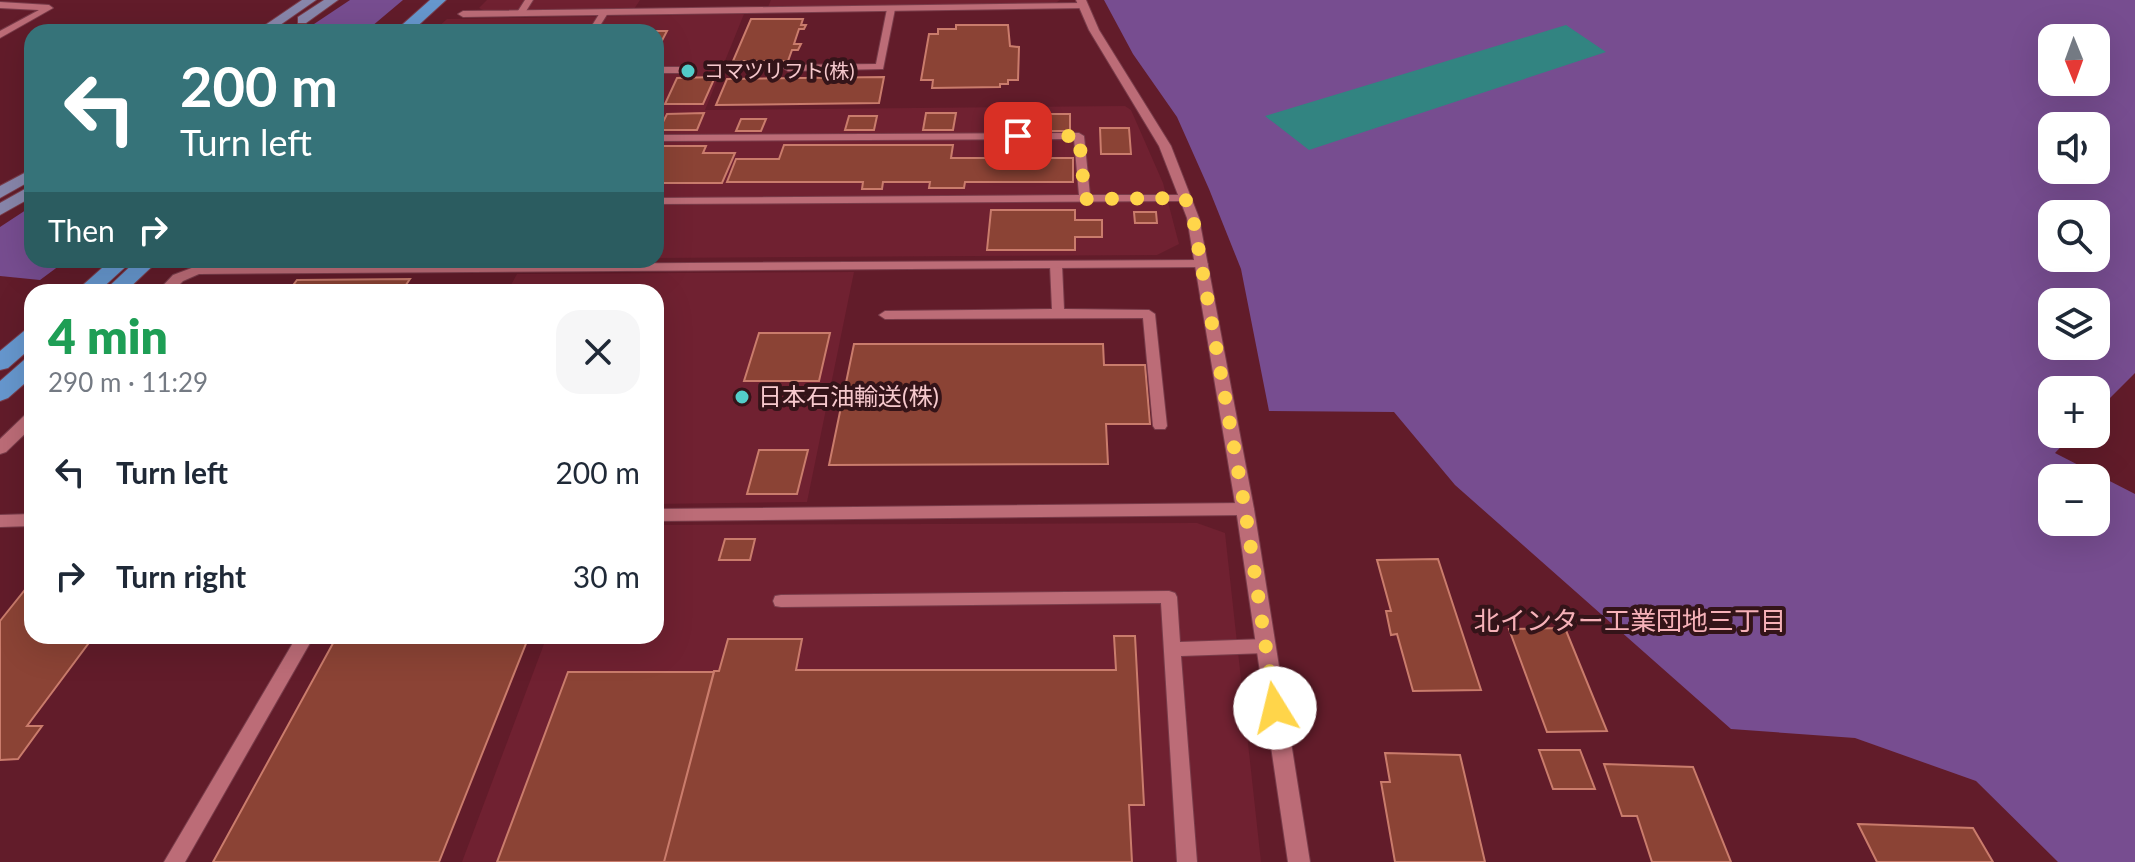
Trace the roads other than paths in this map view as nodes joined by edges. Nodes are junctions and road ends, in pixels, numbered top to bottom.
1 (310, 0) edge
2 (332, 0) edge
3 (439, 0) edge
4 (479, 0) edge
5 (529, 0) edge
6 (1082, 3) edge
7 (0, 5) edge
8 (891, 9) junction
9 (604, 13) junction
10 (520, 14) junction
11 (273, 24) edge
12 (295, 24) edge
13 (411, 24) edge
14 (597, 24) edge
15 (0, 35) edge
16 (788, 68) dead end
17 (664, 70) edge
18 (681, 70) dead end
19 (664, 138) edge
20 (24, 179) edge
21 (0, 193) edge
22 (24, 195) edge
23 (1185, 198) junction
24 (1085, 199) junction
25 (664, 201) edge
26 (0, 210) edge
27 (1201, 264) junction
28 (1056, 265) junction
29 (664, 267) edge
30 (114, 268) edge
31 (140, 268) edge
32 (541, 268) edge
33 (94, 284) edge
34 (122, 284) edge
35 (172, 284) edge
36 (1058, 313) junction
37 (885, 315) dead end
38 (24, 343) edge
39 (0, 363) edge
40 (24, 372) edge
41 (0, 393) edge
42 (24, 426) edge
43 (1160, 426) dead end
44 (0, 448) edge
45 (1245, 509) junction
46 (664, 515) edge
47 (24, 520) edge
48 (0, 521) edge
49 (781, 601) dead end
50 (301, 644) edge
51 (1266, 646) junction
52 (1173, 649) junction
53 (174, 862) edge
54 (1187, 862) edge
55 (1299, 862) edge

1 - 11 main road
2 - 12 main road
3 - 13 highway
4 - 10 street
5 - 10 lane
6 - 8 street
6 - 23 street
7 - 15 lane
8 - 9 street
8 - 16 lane
9 - 10 street
9 - 14 lane
17 - 18 lane
19 - 24 lane
20 - 21 main road
22 - 26 main road
23 - 24 lane
23 - 27 street
24 - 25 lane
27 - 28 street
27 - 45 street
28 - 29 street
28 - 36 lane
30 - 33 highway
31 - 34 highway
32 - 35 street
36 - 37 lane
36 - 43 lane
38 - 39 highway
40 - 41 highway
42 - 44 street
45 - 46 street
45 - 51 street
47 - 48 street
49 - 52 lane
50 - 53 lane
51 - 52 lane
51 - 55 street
52 - 54 lane

